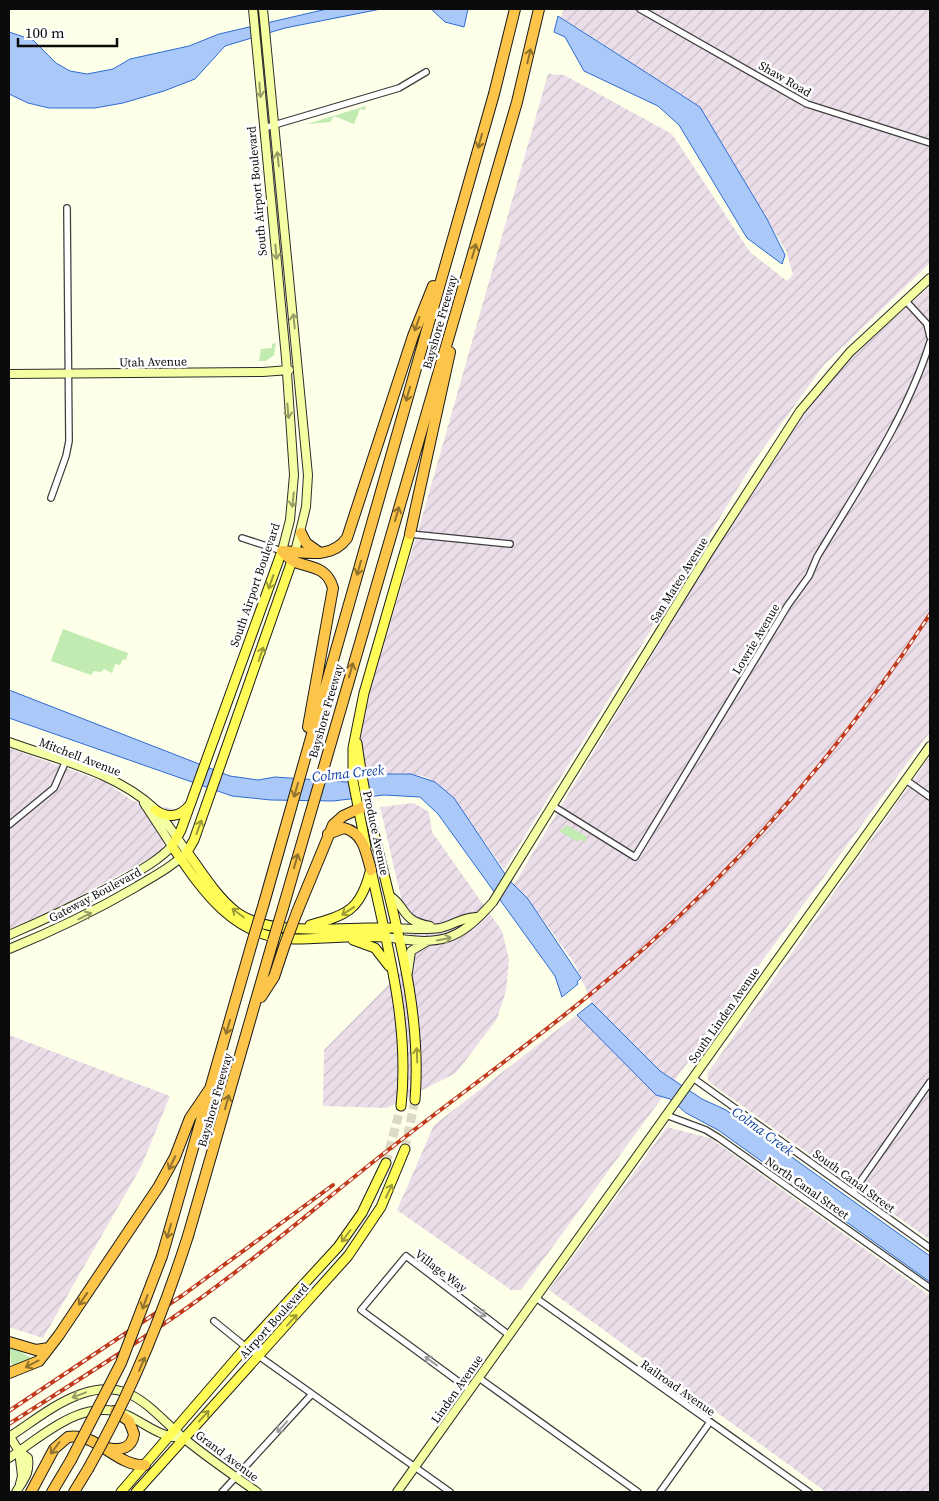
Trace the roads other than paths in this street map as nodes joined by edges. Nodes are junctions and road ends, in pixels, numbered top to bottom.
1 (252, 9) edge
2 (263, 9) edge
3 (510, 9) edge
4 (515, 9) edge
5 (539, 9) edge
6 (640, 9) edge
7 (426, 72) dead end
8 (494, 94) junction
9 (274, 125) junction
10 (264, 128) junction
11 (930, 143) edge
12 (67, 208) dead end
13 (450, 246) junction
14 (930, 278) edge
15 (460, 298) junction
16 (905, 300) junction
17 (930, 337) edge
18 (930, 342) edge
19 (298, 369) junction
20 (286, 370) junction
21 (9, 374) edge
22 (68, 374) junction
23 (51, 498) dead end
24 (301, 533) junction
25 (410, 534) junction
26 (242, 538) dead end
27 (510, 544) dead end
28 (282, 552) junction
29 (320, 553) junction
30 (294, 556) junction
31 (9, 742) edge
32 (930, 746) edge
33 (65, 763) junction
34 (302, 767) junction
35 (906, 780) junction
36 (930, 797) edge
37 (140, 798) junction
38 (192, 799) junction
39 (362, 804) junction
40 (553, 806) junction
41 (155, 810) junction
42 (9, 825) edge
43 (328, 834) junction
44 (175, 842) junction
45 (184, 855) junction
46 (371, 870) junction
47 (390, 896) junction
48 (478, 917) junction
49 (383, 927) junction
50 (298, 928) junction
51 (396, 928) junction
52 (440, 928) junction
53 (9, 935) edge
54 (385, 937) junction
55 (338, 938) junction
56 (398, 939) junction
57 (426, 942) junction
58 (9, 949) edge
59 (408, 976) junction
60 (396, 987) junction
61 (255, 1006) junction
62 (691, 1081) junction
63 (930, 1082) edge
64 (415, 1100) tunnel mouth
65 (400, 1106) tunnel mouth
66 (198, 1115) junction
67 (666, 1116) junction
68 (405, 1149) tunnel mouth
69 (386, 1163) tunnel mouth
70 (853, 1192) junction
71 (930, 1248) edge
72 (930, 1288) edge
73 (536, 1298) junction
74 (214, 1321) dead end
75 (509, 1335) junction
76 (9, 1342) edge
77 (246, 1347) junction
78 (49, 1348) junction
79 (259, 1356) junction
80 (9, 1373) edge
81 (479, 1378) junction
82 (470, 1390) junction
83 (312, 1394) junction
84 (115, 1411) junction
85 (710, 1422) junction
86 (176, 1429) junction
87 (9, 1437) edge
88 (168, 1437) junction
89 (183, 1438) junction
90 (99, 1446) junction
91 (19, 1451) junction
92 (9, 1460) edge
93 (145, 1465) junction
94 (414, 1467) junction
95 (21, 1471) junction
96 (236, 1477) junction
97 (17, 1490) edge
98 (31, 1492) edge
99 (52, 1492) edge
100 (74, 1492) edge
101 (120, 1492) edge
102 (136, 1492) edge
103 (222, 1492) edge
104 (256, 1492) edge
105 (397, 1492) edge
106 (450, 1492) edge
107 (638, 1492) edge
108 (660, 1492) edge
109 (809, 1492) edge

1 -> 10 street, South Airport Boulevard
2 - 9 street, South Airport Boulevard
3 - 8 highway
4 - 8 highway, Bayshore Freeway
15 -> 5 highway, Bayshore Freeway
6 - 11 street, Shaw Road
7 - 9 street
8 -> 13 highway, Bayshore Freeway
9 - 10 street
19 -> 9 street, South Airport Boulevard
10 -> 20 street, South Airport Boulevard
12 - 22 street
13 -> 29 highway
13 -> 34 highway, Bayshore Freeway
14 - 16 street, San Mateo Avenue
15 - 25 highway
61 -> 15 highway, Bayshore Freeway, bridge
16 - 17 street
16 - 40 street, San Mateo Avenue
18 - 40 street, Lowrie Avenue
19 - 20 street, Utah Avenue
19 - 24 street, South Airport Boulevard
20 - 22 street, Utah Avenue
20 -> 28 street, South Airport Boulevard
21 - 22 street, Utah Avenue
22 - 23 street
24 - 29 highway
24 - 30 street, South Airport Boulevard
25 - 27 street
25 - 39 main road, Produce Avenue
26 - 28 street
28 - 30 highway
28 -> 38 main road, South Airport Boulevard
29 - 30 highway
30 - 34 highway
45 -> 30 main road, South Airport Boulevard
31 - 33 street, Mitchell Avenue
32 - 35 street, South Linden Avenue
33 - 37 street, Mitchell Avenue
33 - 42 street
34 -> 66 highway, Bayshore Freeway, bridge
35 - 36 street
35 - 62 street, South Linden Avenue
37 - 41 street, Mitchell Avenue
37 - 44 street, Mitchell Avenue
38 - 41 main road
38 - 44 main road, South Airport Boulevard
39 - 43 highway
39 - 46 main road, Produce Avenue
39 - 47 main road, Produce Avenue
40 - 48 street, San Mateo Avenue
41 - 44 street, Mitchell Avenue
43 - 46 highway
43 - 61 highway, bridge
44 - 45 main road
44 - 53 street, Gateway Boulevard
50 -> 45 main road
45 - 55 main road
58 -> 45 street, Gateway Boulevard
46 - 49 main road, Produce Avenue
46 -> 50 main road
47 - 51 main road, Produce Avenue
47 - 52 street
48 - 52 street
57 -> 48 street, San Mateo Avenue
49 - 50 main road
49 - 51 main road
49 - 54 main road, Produce Avenue
51 - 52 street
51 - 56 main road
54 - 55 main road
54 - 56 street, San Mateo Avenue
54 - 60 main road
55 - 60 main road
56 - 57 street, San Mateo Avenue
56 - 59 main road
57 - 59 street
64 -> 59 main road
60 - 65 main road
100 -> 61 highway, Bayshore Freeway, bridge
62 - 67 street, South Linden Avenue
62 - 70 street, South Canal Street
63 - 70 street
66 -> 78 highway
66 -> 99 highway, Bayshore Freeway, bridge
67 - 72 street, North Canal Street
67 - 73 street, South Linden Avenue
79 -> 68 main road, Airport Boulevard
69 -> 77 main road, Airport Boulevard
70 - 71 street, South Canal Street
73 - 75 street, Linden Avenue
73 - 85 street, Railroad Avenue
74 - 77 street
75 - 81 street, Linden Avenue
82 -> 75 street, Village Way
76 - 78 highway
77 - 79 street
77 - 86 main road, Airport Boulevard
78 -> 80 highway
79 - 83 street
89 -> 79 main road, Airport Boulevard
81 - 82 street, Linden Avenue
81 - 107 street
82 - 94 street, Linden Avenue
83 - 94 street
83 -> 96 street
84 - 88 street, Grand Avenue
84 - 90 highway
84 - 91 street, Grand Avenue
85 - 108 street
85 - 109 street, Railroad Avenue
86 -> 87 street, Grand Avenue
86 - 88 main road, Airport Boulevard
86 - 89 street, Grand Avenue
87 - 91 street
88 - 89 street, Grand Avenue
88 - 93 main road, Airport Boulevard
89 - 96 street, Grand Avenue
89 - 102 main road, Airport Boulevard
90 - 93 highway
90 -> 98 highway
91 - 92 street, Grand Avenue
91 - 95 street
91 - 97 street
92 - 95 street
93 - 101 main road, Airport Boulevard
94 - 105 street, Linden Avenue
94 - 106 street
95 - 97 street
96 - 103 street
96 - 104 street, Grand Avenue

